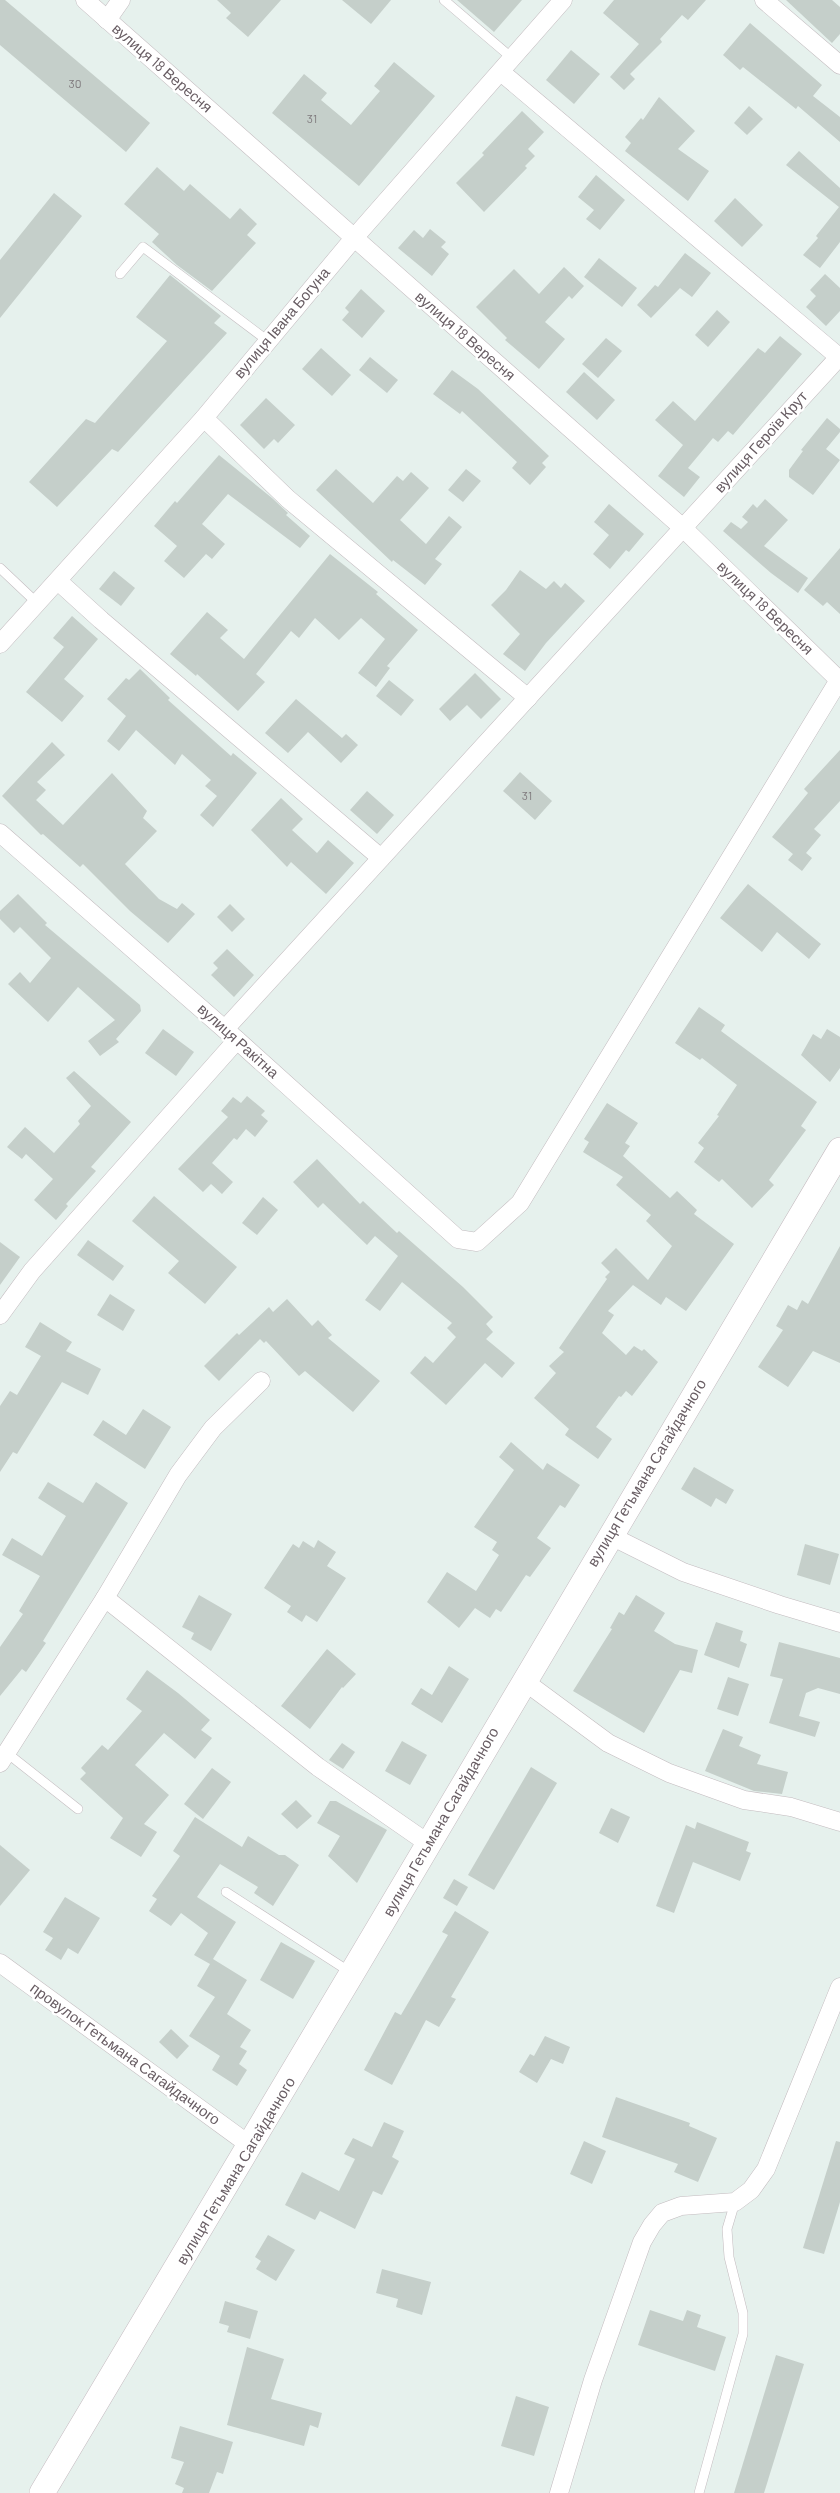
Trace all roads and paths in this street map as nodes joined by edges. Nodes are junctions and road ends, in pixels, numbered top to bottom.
1 (85, 0) edge
2 (121, 0) edge
3 (444, 0) edge
4 (563, 0) edge
5 (764, 0) edge
6 (107, 20) junction
7 (512, 58) junction
8 (840, 65) edge
9 (501, 72) junction
10 (354, 238) junction
11 (120, 274) dead end
12 (268, 341) junction
13 (840, 356) edge
14 (204, 418) junction
15 (683, 528) junction
16 (0, 568) edge
17 (58, 581) junction
18 (37, 603) junction
19 (0, 644) edge
20 (839, 680) edge
21 (528, 698) junction
22 (0, 834) edge
23 (382, 858) junction
24 (231, 1034) junction
25 (840, 1150) edge
26 (0, 1315) edge
27 (261, 1381) dead end
28 (609, 1535) junction
29 (105, 1598) junction
30 (840, 1623) edge
31 (524, 1681) junction
32 (3, 1758) edge
33 (78, 1809) dead end
34 (840, 1822) edge
35 (429, 1844) junction
36 (226, 1892) dead end
37 (0, 1963) edge
38 (353, 1974) junction
39 (840, 1987) edge
40 (251, 2146) junction
41 (735, 2202) junction
42 (42, 2493) edge
43 (559, 2493) edge
44 (699, 2493) edge

1 - 6 street, вулиця 18 Вересня
2 - 6 street
3 - 7 lane
4 - 7 street, вулиця Івана Богуна
5 - 8 street
6 - 10 street, вулиця 18 Вересня
7 - 9 street, вулиця Івана Богуна
9 - 10 street, вулиця Івана Богуна
9 - 13 street
10 - 12 street, вулиця Івана Богуна
10 - 15 street, вулиця 18 Вересня
11 - 12 lane
12 - 14 street, вулиця Івана Богуна
13 - 15 street, вулиця Героїв Крут
14 - 17 street, вулиця Івана Богуна
14 - 21 street
15 - 20 street, вулиця 18 Вересня
15 - 21 street, вулиця Героїв Крут
16 - 18 lane
17 - 18 street, вулиця Івана Богуна
17 - 23 street
18 - 19 street, вулиця Івана Богуна
20 - 24 street, вулиця Ракітна
21 - 23 street, вулиця Героїв Крут
22 - 24 street, вулиця Ракітна
23 - 24 street, вулиця Героїв Крут
24 - 26 street, вулиця Героїв Крут
25 - 28 main road, вулиця Гетьмана Сагайдачного
27 - 29 street
28 - 30 street
28 - 31 main road, вулиця Гетьмана Сагайдачного
29 - 32 street
29 - 35 street
31 - 34 street
31 - 35 main road, вулиця Гетьмана Сагайдачного
32 - 33 lane
35 - 38 main road, вулиця Гетьмана Сагайдачного
36 - 38 lane
37 - 40 street, провулок Гетьмана Сагайдачного
38 - 40 main road, вулиця Гетьмана Сагайдачного
39 - 41 street
40 - 42 main road, вулиця Гетьмана Сагайдачного
41 - 43 street
41 - 44 lane

